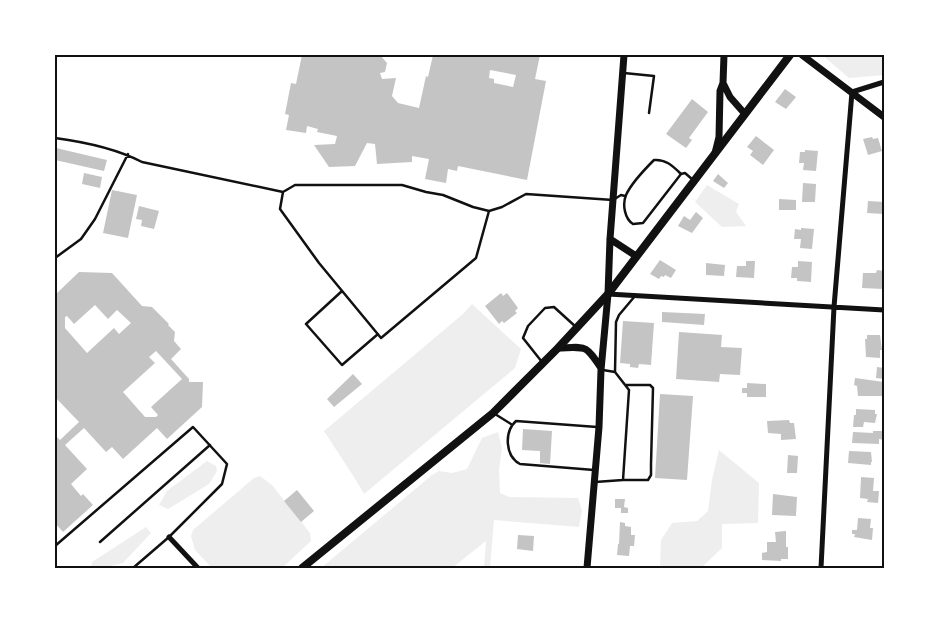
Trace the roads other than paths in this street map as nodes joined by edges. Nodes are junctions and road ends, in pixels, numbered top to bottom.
1 (624, 55) edge
2 (724, 55) edge
3 (790, 55) edge
4 (802, 55) edge
5 (622, 73) junction
6 (723, 82) junction
7 (884, 82) edge
8 (852, 92) junction
9 (649, 113) dead end
10 (745, 114) junction
11 (884, 117) edge
12 (55, 138) edge
13 (715, 153) junction
14 (128, 154) junction
15 (680, 174) junction
16 (693, 181) junction
17 (283, 192) junction
18 (625, 196) junction
19 (613, 200) junction
20 (489, 211) junction
21 (610, 239) junction
22 (636, 256) junction
23 (55, 258) edge
24 (342, 291) junction
25 (608, 294) junction
26 (635, 295) junction
27 (834, 307) junction
28 (884, 310) edge
29 (577, 328) junction
30 (378, 334) junction
31 (558, 348) junction
32 (543, 363) junction
33 (601, 369) junction
34 (615, 372) junction
35 (626, 385) junction
36 (494, 413) junction
37 (512, 424) junction
38 (599, 427) junction
39 (210, 445) junction
40 (594, 470) junction
41 (623, 480) junction
42 (593, 482) junction
43 (169, 536) junction
44 (100, 542) dead end
45 (55, 546) edge
46 (133, 568) edge
47 (198, 568) edge
48 (302, 568) edge
49 (587, 568) edge
50 (821, 568) edge

1 - 5 street
2 - 6 street
3 - 10 main road
4 - 8 street
5 - 9 lane
5 - 19 street
6 - 10 street
6 - 13 street
7 - 8 street
8 - 11 street
8 - 27 street
10 - 13 main road
12 - 14 lane
13 - 16 main road
14 - 17 lane
14 - 23 lane
15 - 16 lane
15 - 18 lane
15 - 18 lane
16 - 22 main road
17 - 20 lane
17 - 24 lane
18 - 19 lane
19 - 20 lane
19 - 21 street
20 - 30 lane
21 - 22 street
21 - 25 street
22 - 25 main road
24 - 30 lane
24 - 30 lane
25 - 26 street
25 - 29 main road
25 - 33 street
26 - 27 street
26 - 34 lane
27 - 28 street
27 - 50 street
29 - 31 main road
29 - 32 lane
31 - 32 main road
31 - 33 street
32 - 36 main road
33 - 34 lane
33 - 38 street
34 - 35 lane
35 - 41 lane
35 - 41 lane
36 - 37 lane
36 - 48 main road
37 - 38 lane
37 - 40 lane
38 - 40 street
39 - 43 lane
39 - 44 lane
39 - 45 lane
40 - 42 street
41 - 42 lane
42 - 49 street
43 - 46 lane
43 - 47 street

